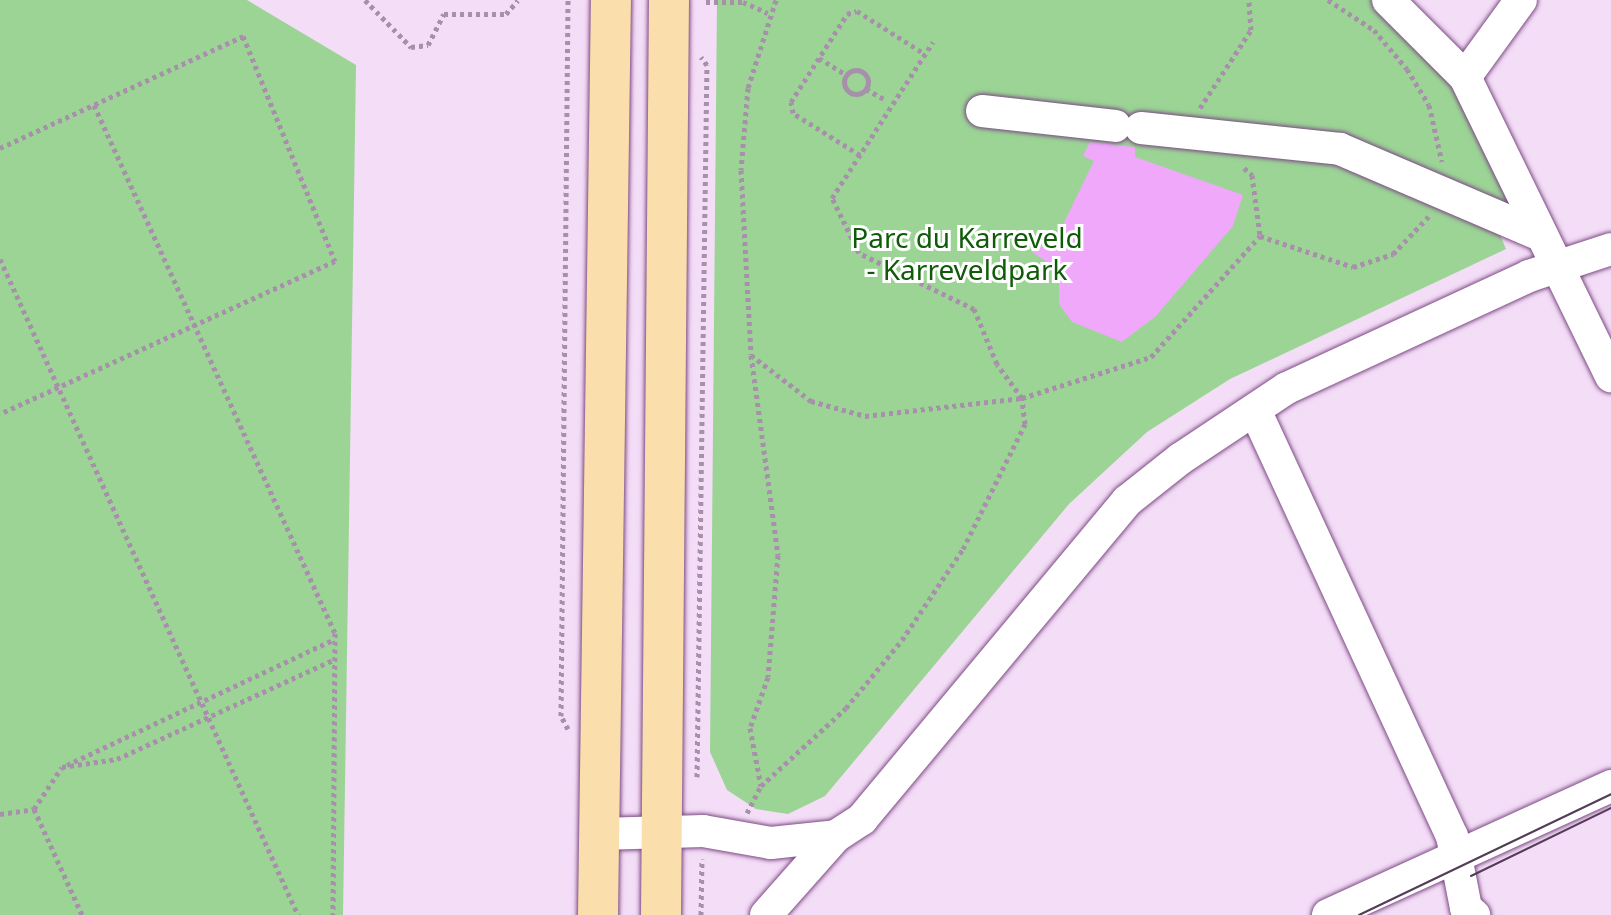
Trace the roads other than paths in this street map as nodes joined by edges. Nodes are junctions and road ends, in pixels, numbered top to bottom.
1 (611, 0) edge
2 (669, 0) edge
3 (1388, 0) edge
4 (1521, 0) edge
5 (1465, 77) junction
6 (982, 111) dead end
7 (1536, 233) junction
8 (1611, 249) edge
9 (1559, 270) junction
10 (608, 289) junction
11 (664, 290) junction
12 (1611, 376) edge
13 (1255, 410) junction
14 (1611, 786) edge
15 (1611, 805) edge
16 (661, 830) junction
17 (599, 834) junction
18 (836, 836) junction
19 (771, 843) junction
20 (1458, 868) junction
21 (798, 876) junction
22 (598, 915) edge
23 (661, 915) edge
24 (766, 915) edge
25 (1328, 915) edge
26 (1381, 915) edge
27 (1474, 915) edge

1 - 10 main road
2 - 11 main road
3 - 5 street
4 - 5 street
5 - 7 street
6 - 7 street
7 - 9 street
8 - 9 street
9 - 12 street
9 - 13 street
10 - 11 main road
10 - 17 main road
11 - 16 main road
13 - 18 street
13 - 20 street
14 - 20 street
15 - 20 street
16 - 17 street
16 - 19 street
16 - 23 main road
17 - 22 main road
18 - 19 street
18 - 21 street
19 - 21 street
20 - 25 street
20 - 26 street
20 - 27 street
21 - 24 street

